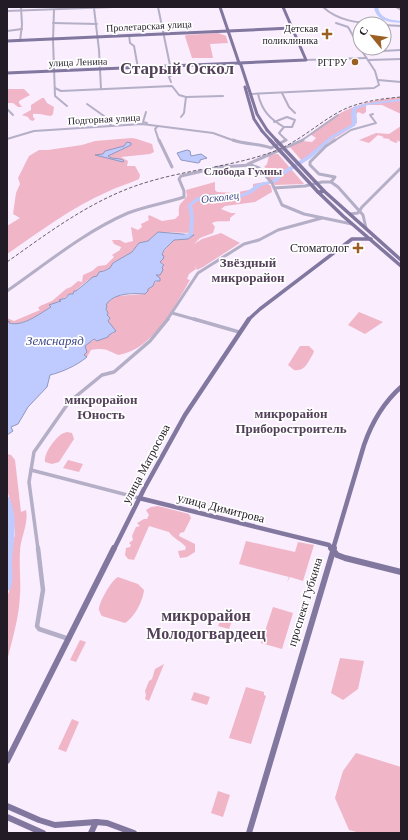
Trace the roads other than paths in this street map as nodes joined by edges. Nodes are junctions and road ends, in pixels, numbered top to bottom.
1 (21, 7) edge
2 (114, 7) edge
3 (158, 7) edge
4 (220, 7) edge
5 (283, 7) edge
6 (323, 7) edge
7 (396, 7) edge
8 (94, 8) edge
9 (20, 10) junction
10 (54, 10) junction
11 (401, 10) edge
12 (7, 11) edge
13 (352, 20) edge
14 (336, 22) dead end
15 (53, 23) junction
16 (96, 24) junction
17 (226, 25) junction
18 (292, 28) junction
19 (22, 29) junction
20 (7, 30) edge
21 (228, 31) junction
22 (217, 32) junction
23 (352, 33) edge
24 (164, 34) junction
25 (129, 35) junction
26 (230, 36) junction
27 (97, 37) junction
28 (53, 39) junction
29 (20, 40) junction
30 (7, 41) edge
31 (366, 58) joint
32 (401, 59) edge
33 (306, 60) junction
34 (368, 60) junction
35 (239, 63) junction
36 (171, 66) junction
37 (138, 68) junction
38 (99, 70) junction
39 (54, 72) junction
40 (7, 73) edge
41 (378, 80) junction
42 (171, 82) dead end
43 (401, 82) edge
44 (55, 88) junction
45 (101, 89) junction
46 (282, 93) junction
47 (251, 94) junction
48 (258, 94) junction
49 (223, 96) dead end
50 (186, 97) junction
51 (87, 104) dead end
52 (67, 106) dead end
53 (7, 109) edge
54 (146, 112) dead end
55 (295, 113) dead end
56 (373, 114) dead end
57 (338, 115) dead end
58 (7, 116) edge
59 (181, 117) dead end
60 (274, 122) junction
61 (111, 125) junction
62 (148, 125) junction
63 (157, 127) junction
64 (284, 127) junction
65 (7, 139) edge
66 (248, 164) junction
67 (172, 167) dead end
68 (401, 168) edge
69 (331, 182) junction
70 (274, 188) junction
71 (324, 191) junction
72 (318, 192) junction
73 (359, 211) junction
74 (347, 213) junction
75 (343, 216) junction
76 (322, 218) junction
77 (331, 219) junction
78 (354, 226) junction
79 (366, 229) junction
80 (352, 239) junction
81 (371, 239) junction
82 (401, 260) edge
83 (401, 266) edge
84 (7, 291) edge
85 (172, 313) junction
86 (239, 332) junction
87 (401, 387) edge
88 (31, 470) junction
89 (140, 498) junction
90 (333, 550) junction
91 (401, 572) edge
92 (69, 639) junction
93 (7, 761) edge
94 (7, 806) edge
95 (7, 817) edge
96 (96, 822) junction
97 (43, 833) edge
98 (91, 833) edge
99 (134, 833) edge
100 (249, 833) edge

1 - 9 street
2 - 8 street
3 - 24 street
4 - 17 main road
5 - 18 main road
6 - 13 street
7 - 11 street
8 - 10 street
8 - 16 street
9 - 10 street
9 - 12 street
9 - 19 street
10 - 15 street
14 - 23 street
15 - 16 street
15 - 28 street
16 - 27 street
17 - 21 main road
17 - 22 main road
18 - 21 main road, Пролетарская улица
18 - 33 main road
19 - 20 street
19 - 29 street
21 - 22 main road, Пролетарская улица
21 - 26 main road
22 - 24 main road, Пролетарская улица
22 - 26 main road
24 - 25 main road, Пролетарская улица
24 - 36 street
25 - 27 main road, Пролетарская улица
25 - 37 street
26 - 35 main road
27 - 28 main road, Пролетарская улица
27 - 38 street
28 - 29 main road, Пролетарская улица
28 - 39 street
29 - 30 main road, Пролетарская улица
31 - 33 street, улица Ленина
31 - 34 street
32 - 34 street
33 - 35 main road, улица Ленина
34 - 41 street
35 - 36 main road, улица Ленина
35 - 47 main road
35 - 72 main road, bridge
36 - 37 main road, улица Ленина
36 - 42 street
37 - 38 main road, улица Ленина
38 - 39 main road, улица Ленина
38 - 45 street
39 - 40 main road, улица Ленина
39 - 44 street
41 - 43 street
41 - 46 street
44 - 45 street
44 - 52 street
45 - 50 street
46 - 48 street
46 - 55 street
47 - 48 street
47 - 71 main road, bridge
48 - 60 street
49 - 50 street
50 - 59 street
51 - 61 street
53 - 58 street
54 - 62 street
56 - 69 street
57 - 66 street
60 - 64 street
60 - 64 street
61 - 62 street, Подгорная улица
61 - 65 street, Подгорная улица
62 - 63 street, Подгорная улица
63 - 64 street, Подгорная улица
63 - 67 street
66 - 70 street
66 - 84 street
68 - 73 street
69 - 70 street
69 - 73 street
70 - 76 street
71 - 72 main road
71 - 74 main road
72 - 75 main road
73 - 74 street
73 - 79 street
74 - 79 main road
75 - 77 street
75 - 78 main road
76 - 77 street
76 - 85 street
77 - 78 street
78 - 80 main road
78 - 81 main road
79 - 82 main road
80 - 81 main road
80 - 86 main road, улица Матросова
81 - 83 main road
85 - 86 street
85 - 88 street
86 - 89 main road, улица Матросова
87 - 90 main road, проспект Губкина
88 - 89 street, улица Димитрова
88 - 92 street
89 - 90 main road, улица Димитрова
89 - 92 main road, улица Матросова
90 - 91 main road, улица Димитрова
90 - 100 main road, проспект Губкина
92 - 93 main road, улица Матросова
94 - 96 main road
95 - 97 main road
96 - 98 main road
96 - 99 main road

